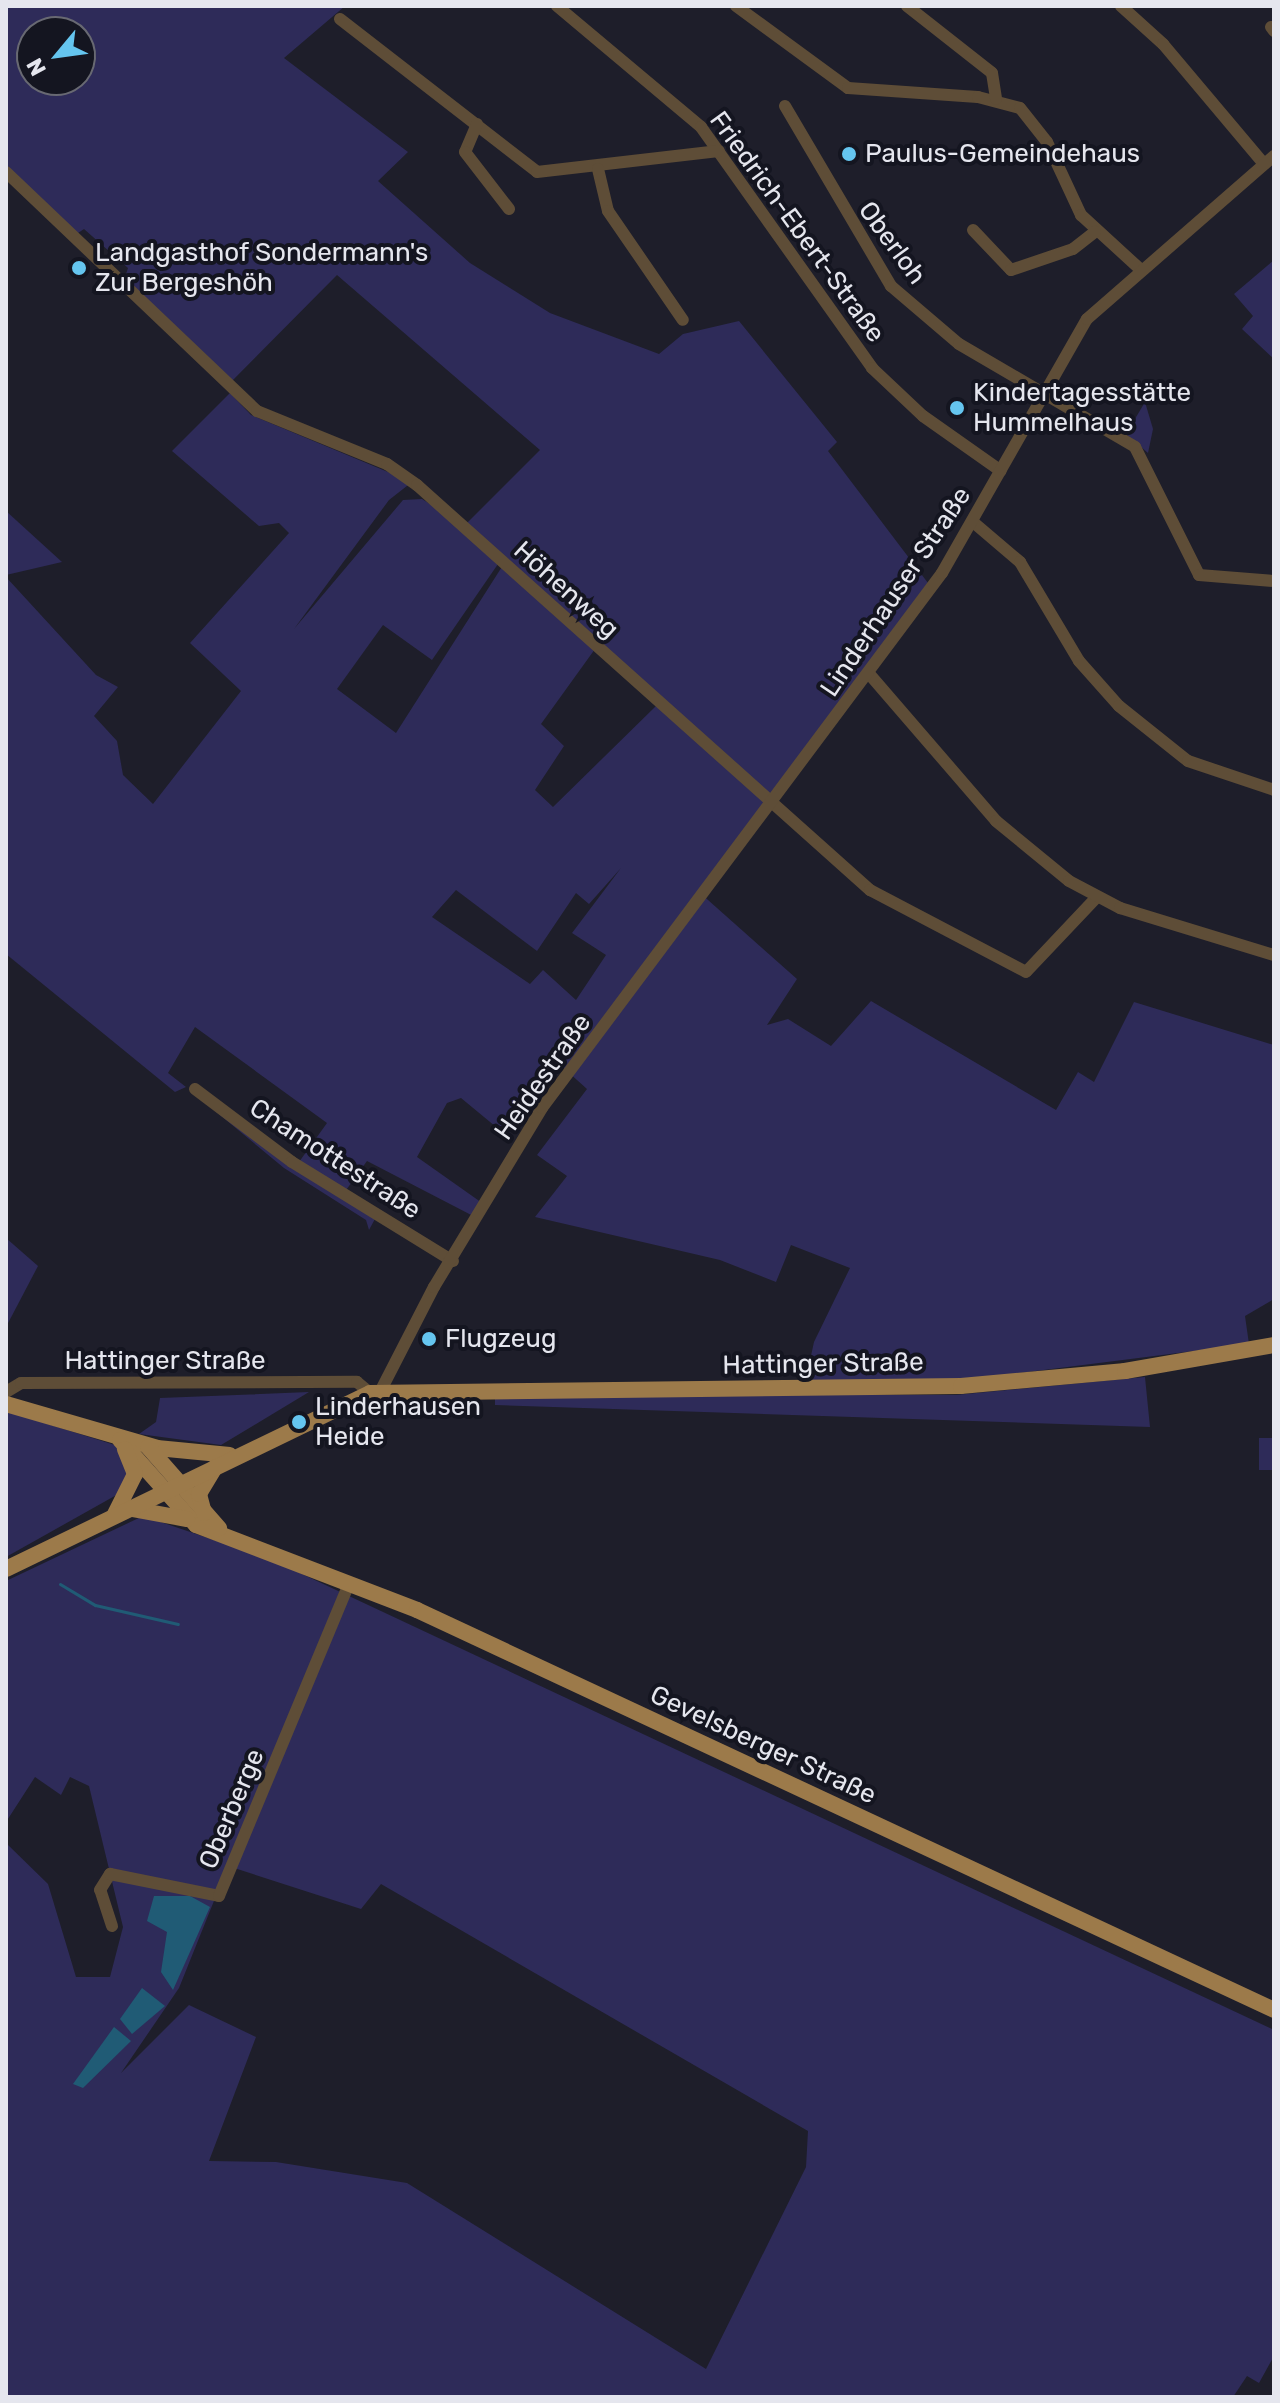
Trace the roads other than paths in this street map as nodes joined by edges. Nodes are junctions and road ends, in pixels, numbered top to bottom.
1 (557, 6) edge
2 (736, 6) edge
3 (907, 6) edge
4 (1121, 6) edge
5 (340, 19) dead end
6 (996, 99) junction
7 (785, 106) dead end
8 (477, 124) junction
9 (719, 151) junction
10 (1269, 160) edge
11 (598, 169) junction
12 (6, 172) edge
13 (509, 209) dead end
14 (973, 230) dead end
15 (1095, 232) junction
16 (1140, 269) junction
17 (683, 320) dead end
18 (1044, 396) junction
19 (1001, 471) junction
20 (973, 522) junction
21 (1274, 581) edge
22 (871, 676) junction
23 (1274, 790) edge
24 (771, 806) junction
25 (1096, 898) junction
26 (1274, 955) edge
27 (195, 1089) dead end
28 (453, 1261) junction
29 (1274, 1345) edge
30 (6, 1392) edge
31 (375, 1392) junction
32 (6, 1404) edge
33 (114, 1438) junction
34 (147, 1446) junction
35 (236, 1454) junction
36 (219, 1463) junction
37 (173, 1486) junction
38 (120, 1512) junction
39 (206, 1518) junction
40 (188, 1520) junction
41 (228, 1535) junction
42 (6, 1569) edge
43 (349, 1583) junction
44 (112, 1926) dead end
45 (1274, 2010) edge

1 - 9 street, Friedrich-Ebert-Straße
2 - 6 street
3 - 6 street
4 - 10 street
5 - 8 street
6 - 15 street
7 - 18 street, Oberloh
8 - 11 street
8 - 13 street
9 - 11 street
9 - 19 street, Friedrich-Ebert-Straße
10 - 16 street, Linderhauser Straße
11 - 17 street
12 - 24 street, Höhenweg
14 - 15 street
15 - 16 street
16 - 18 street, Linderhauser Straße
18 - 19 street, Linderhauser Straße
18 - 21 street, Oberloh
19 - 20 street, Linderhauser Straße
20 - 22 street, Linderhauser Straße
20 - 23 street
22 - 24 street, Linderhauser Straße
22 - 25 street
24 - 25 street, Höhenweg
24 - 28 street, Heidestraße
25 - 26 street
27 - 28 street, Chamottestraße
28 - 31 street, Heidestraße
29 - 31 main road, Hattinger Straße
30 - 31 street, Hattinger Straße
31 - 35 main road, Hattinger Straße
32 - 33 main road, Gevelsberger Straße
33 - 34 main road, Gevelsberger Straße
33 - 37 main road, Gevelsberger Straße
33 - 38 main road
34 - 35 main road, Gevelsberger Straße
34 - 37 main road, Gevelsberger Straße
35 - 36 main road, Hattinger Straße
36 - 37 main road, Hattinger Straße
36 - 39 main road
37 - 38 main road, Hattinger Straße
37 - 39 main road, Gevelsberger Straße
37 - 40 main road, Gevelsberger Straße
38 - 40 main road
38 - 42 main road, Hattinger Straße
39 - 41 main road, Gevelsberger Straße
40 - 41 main road, Gevelsberger Straße
41 - 43 main road, Gevelsberger Straße
43 - 44 street, Oberberge
43 - 45 main road, Gevelsberger Straße

